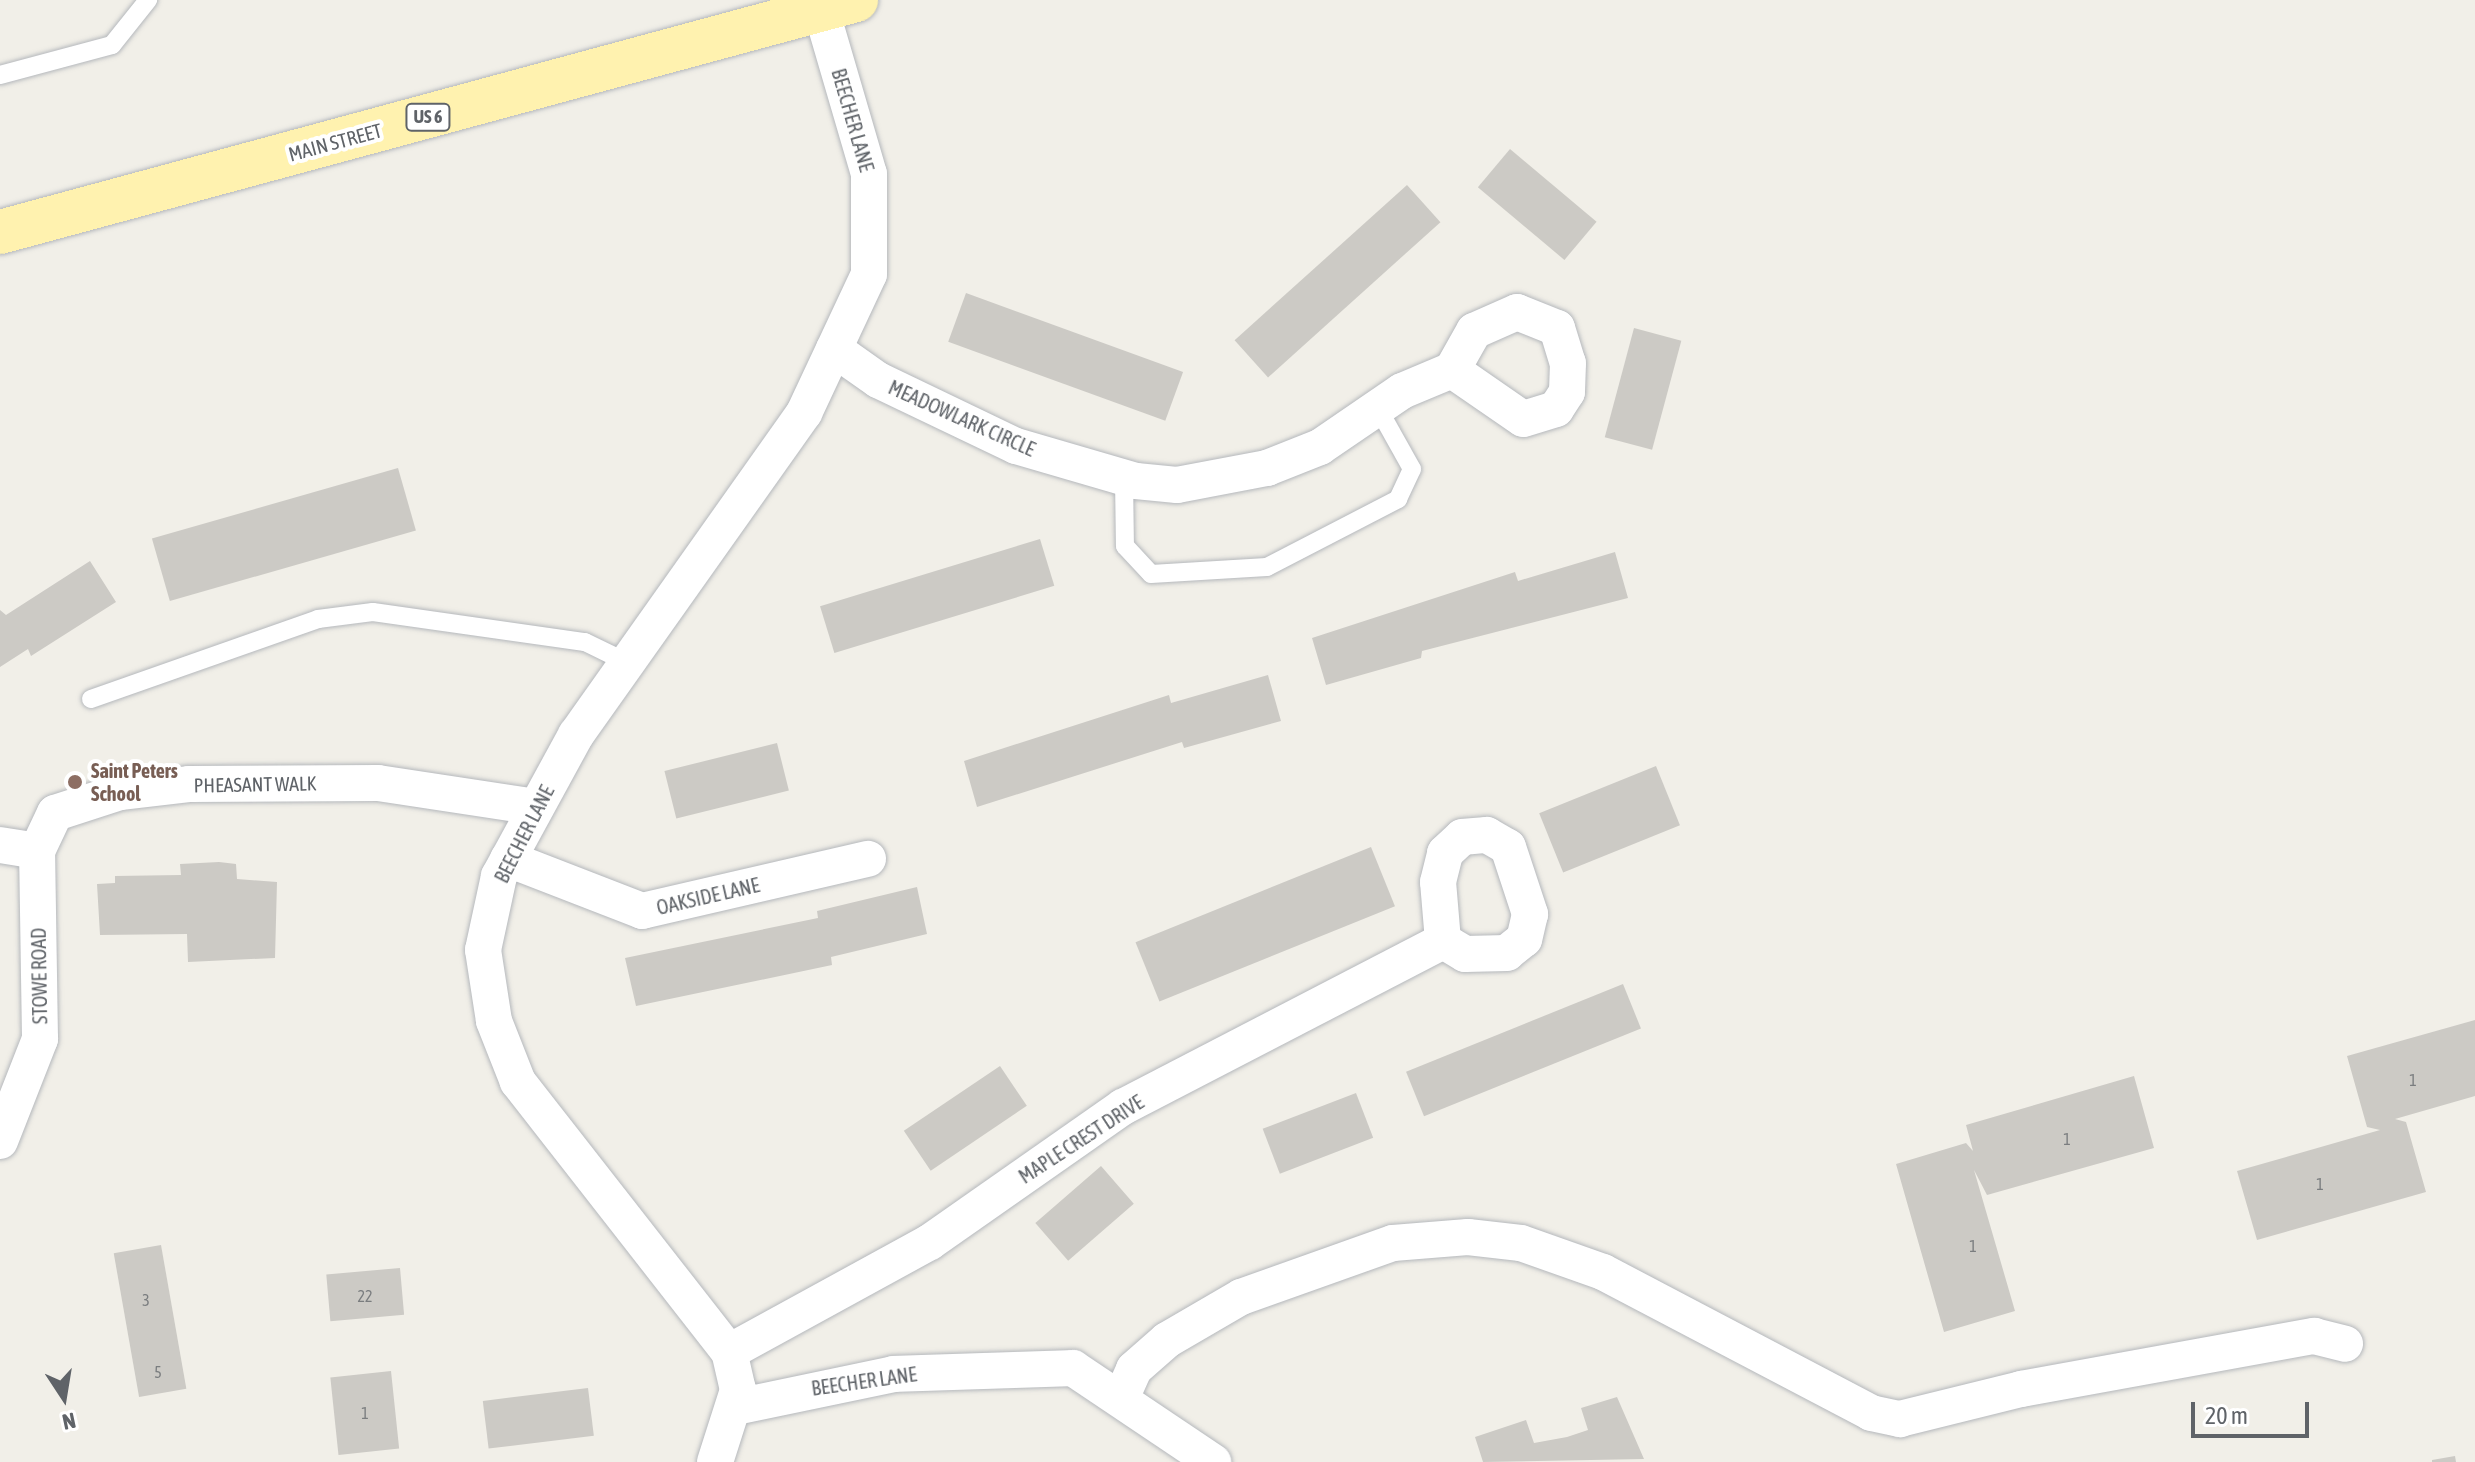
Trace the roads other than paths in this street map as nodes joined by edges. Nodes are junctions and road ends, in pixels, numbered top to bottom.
1 (148, 0) edge
2 (838, 5) edge
3 (0, 75) edge
4 (0, 232) edge
5 (834, 349) junction
6 (1452, 370) dead end
7 (1379, 410) junction
8 (1124, 478) junction
9 (626, 662) junction
10 (91, 699) dead end
11 (536, 807) junction
12 (0, 845) edge
13 (37, 851) junction
14 (508, 859) junction
15 (868, 859) dead end
16 (1443, 941) dead end
17 (0, 1141) edge
18 (2345, 1344) dead end
19 (729, 1352) junction
20 (1123, 1394) junction
21 (736, 1407) junction
22 (715, 1462) edge
23 (1213, 1462) edge

1 - 3 lane
2 - 4 main road, MAIN STREET / US 6
2 - 5 street, BEECHER LANE
5 - 8 street, MEADOWLARK CIRCLE
5 - 9 street, BEECHER LANE
6 - 7 street, MEADOWLARK CIRCLE
7 - 8 street, MEADOWLARK CIRCLE
7 - 8 lane
9 - 10 lane
9 - 11 street, BEECHER LANE
11 - 13 street, PHEASANT WALK
11 - 14 street, BEECHER LANE
12 - 13 street
13 - 17 street, STOWE ROAD
14 - 15 street, OAKSIDE LANE
14 - 19 street, BEECHER LANE
16 - 19 street, MAPLE CREST DRIVE
18 - 20 street
19 - 21 street
20 - 21 street, BEECHER LANE
20 - 23 street, BEECHER LANE
21 - 22 street

